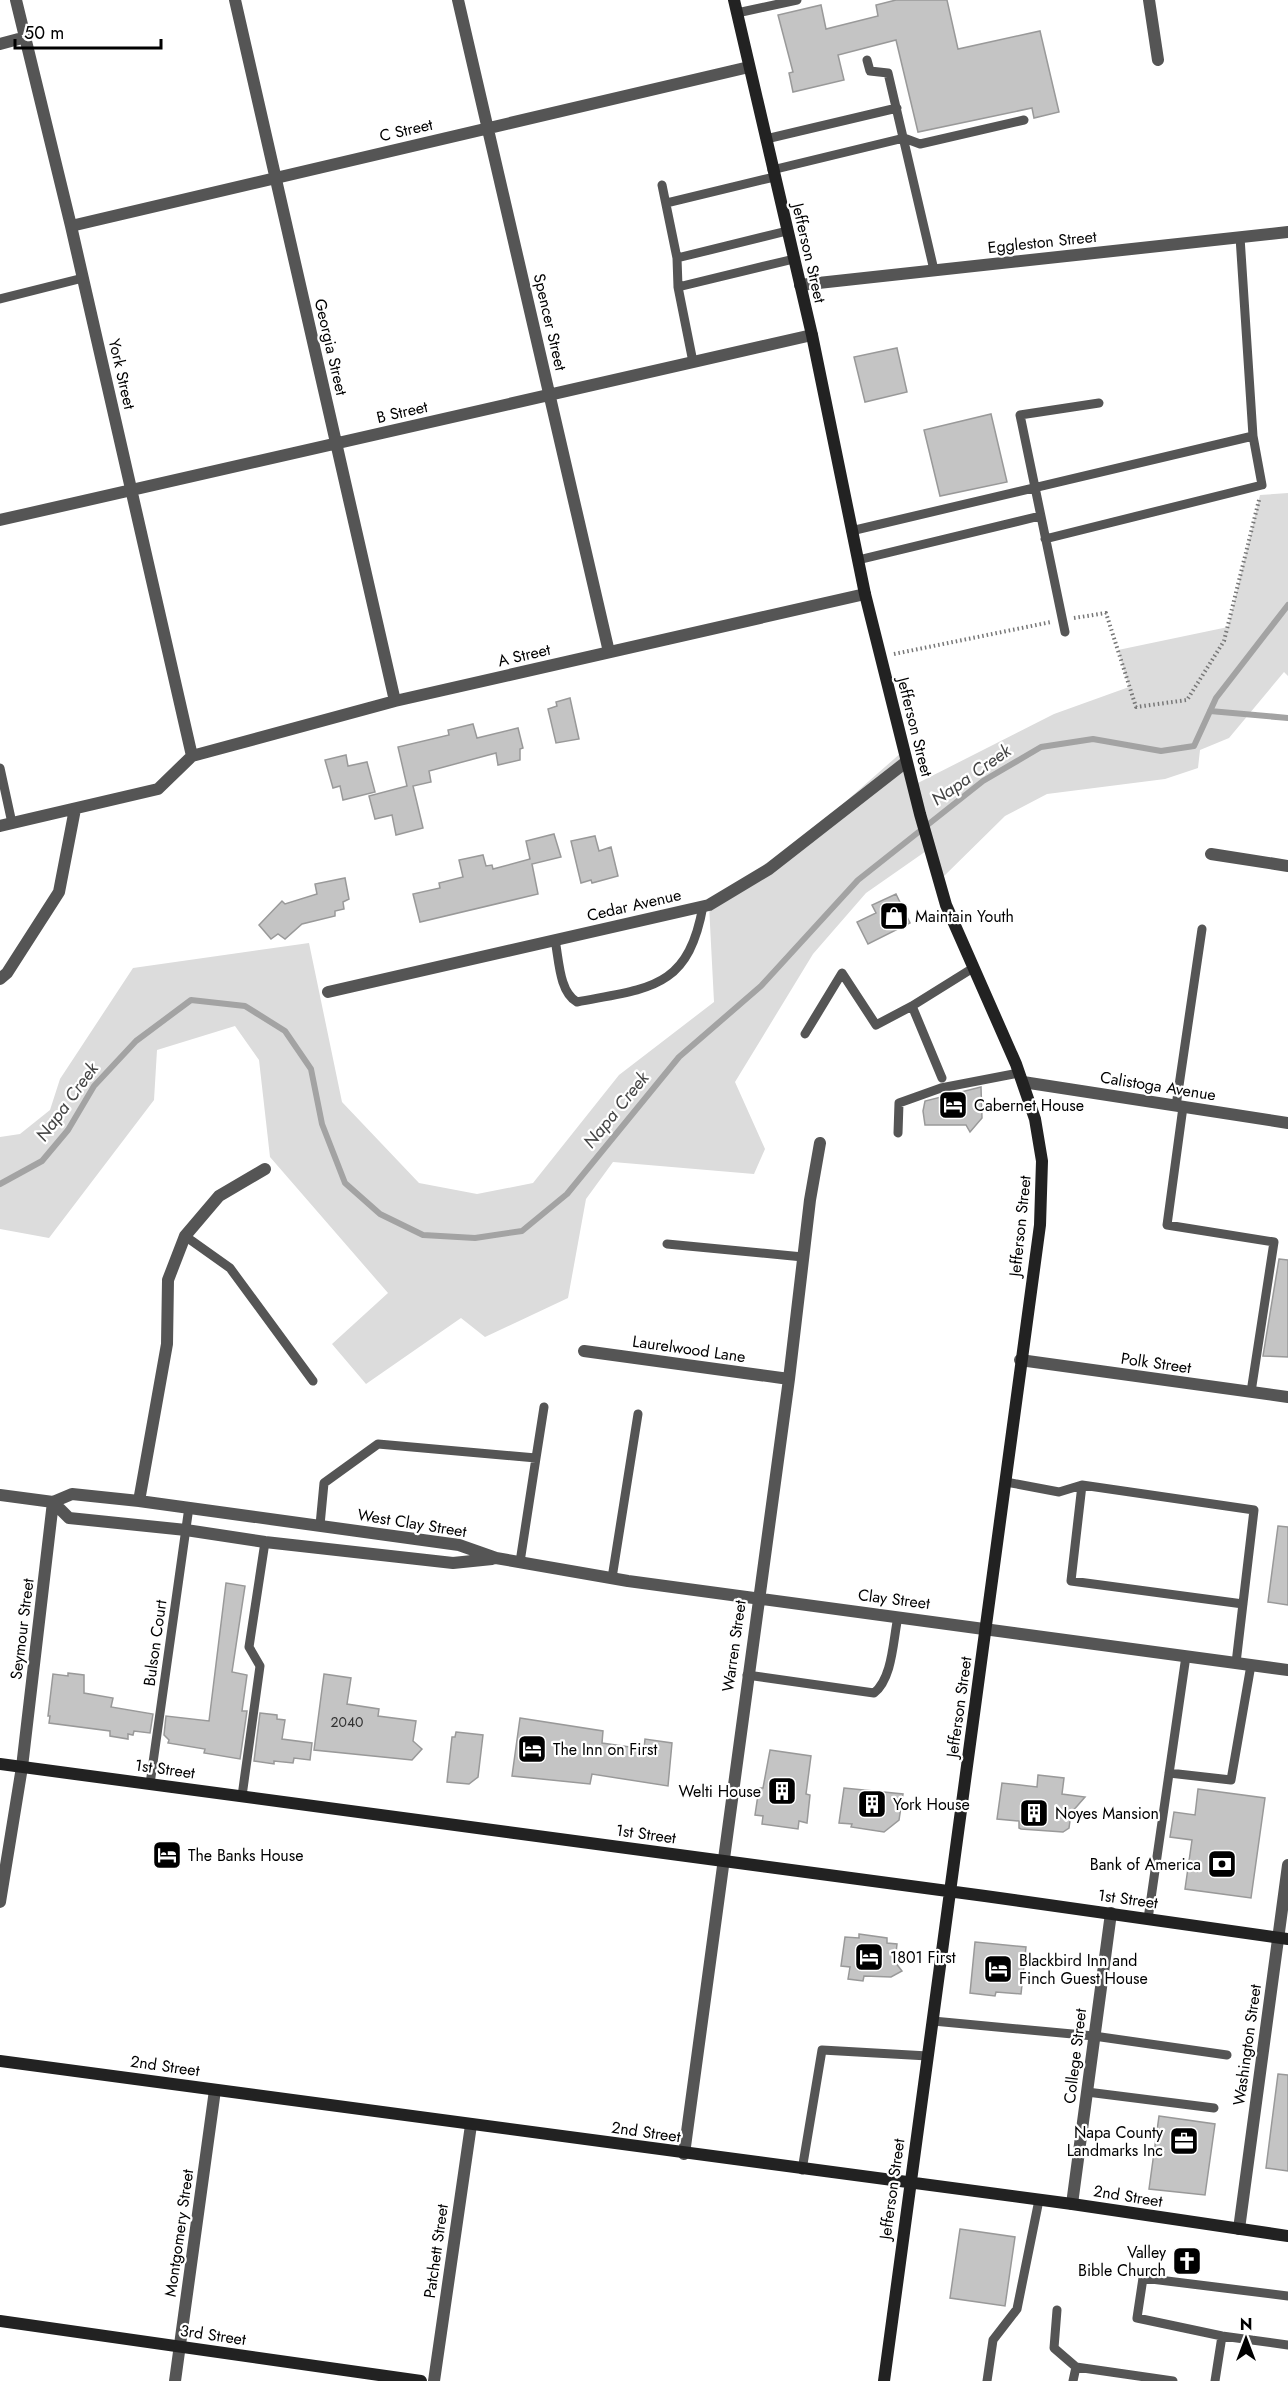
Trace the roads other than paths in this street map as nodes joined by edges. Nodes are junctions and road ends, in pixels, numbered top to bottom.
1 (16, 0) edge
2 (235, 0) edge
3 (458, 0) edge
4 (734, 0) edge
5 (797, 0) edge
6 (1149, 0) edge
7 (737, 13) junction
8 (26, 38) junction
9 (0, 44) edge
10 (867, 60) dead end
11 (1158, 60) dead end
12 (749, 67) junction
13 (897, 108) junction
14 (1024, 120) dead end
15 (488, 128) junction
16 (904, 138) junction
17 (766, 139) junction
18 (773, 174) junction
19 (275, 178) junction
20 (662, 185) dead end
21 (666, 203) junction
22 (71, 226) junction
23 (787, 231) junction
24 (1288, 232) edge
25 (1240, 237) junction
26 (677, 258) junction
27 (794, 260) junction
28 (934, 270) junction
29 (83, 278) junction
30 (800, 285) junction
31 (678, 287) junction
32 (0, 299) edge
33 (812, 335) junction
34 (693, 362) junction
35 (549, 395) junction
36 (1099, 403) dead end
37 (1253, 436) junction
38 (336, 444) junction
39 (1034, 489) junction
40 (131, 490) junction
41 (1040, 516) junction
42 (0, 520) edge
43 (851, 531) junction
44 (1045, 539) junction
45 (858, 560) junction
46 (865, 594) junction
47 (1065, 632) dead end
48 (609, 652) junction
49 (395, 701) junction
50 (192, 756) junction
51 (906, 762) junction
52 (0, 768) edge
53 (75, 809) junction
54 (6, 825) edge
55 (1211, 854) dead end
56 (1288, 866) edge
57 (703, 906) junction
58 (1202, 929) dead end
59 (555, 940) junction
60 (973, 968) junction
61 (0, 979) edge
62 (328, 992) dead end
63 (912, 1006) junction
64 (805, 1034) dead end
65 (1021, 1077) junction
66 (942, 1078) dead end
67 (1180, 1107) junction
68 (1288, 1123) edge
69 (898, 1133) dead end
70 (820, 1143) dead end
71 (265, 1169) dead end
72 (185, 1236) junction
73 (667, 1244) dead end
74 (803, 1257) junction
75 (584, 1351) dead end
76 (1020, 1360) junction
77 (789, 1379) junction
78 (313, 1381) dead end
79 (1251, 1392) junction
80 (1288, 1397) edge
81 (544, 1407) dead end
82 (638, 1414) dead end
83 (536, 1458) junction
84 (1006, 1482) junction
85 (1082, 1485) junction
86 (0, 1495) edge
87 (139, 1501) junction
88 (53, 1502) junction
89 (189, 1507) junction
90 (320, 1525) junction
91 (186, 1530) junction
92 (265, 1542) junction
93 (496, 1558) junction
94 (520, 1562) junction
95 (612, 1578) junction
96 (758, 1598) junction
97 (1243, 1604) junction
98 (898, 1617) junction
99 (987, 1629) junction
100 (1186, 1656) junction
101 (1236, 1663) junction
102 (1251, 1665) junction
103 (1288, 1670) edge
104 (747, 1675) junction
105 (0, 1764) edge
106 (22, 1767) junction
107 (1169, 1773) junction
108 (150, 1784) junction
109 (242, 1796) junction
110 (722, 1860) junction
111 (1288, 1864) edge
112 (951, 1891) junction
113 (0, 1902) edge
114 (1111, 1913) junction
115 (1148, 1919) junction
116 (1283, 1939) edge
117 (933, 2021) junction
118 (1094, 2036) junction
119 (1227, 2055) dead end
120 (928, 2056) junction
121 (0, 2061) edge
122 (215, 2090) junction
123 (1087, 2092) junction
124 (1214, 2108) dead end
125 (471, 2125) junction
126 (684, 2154) junction
127 (802, 2170) junction
128 (909, 2183) junction
129 (1039, 2200) junction
130 (1072, 2204) junction
131 (1239, 2229) junction
132 (1288, 2236) edge
133 (1288, 2296) edge
134 (1057, 2310) dead end
135 (0, 2321) edge
136 (1222, 2336) junction
137 (1288, 2345) edge
138 (180, 2347) junction
139 (1076, 2367) junction
140 (176, 2381) edge
141 (421, 2381) edge
142 (434, 2381) edge
143 (884, 2381) edge
144 (987, 2381) edge
145 (1073, 2381) edge
146 (1173, 2381) edge
147 (1215, 2381) edge

1 - 8 street, York Street
2 - 19 street, Georgia Street
3 - 15 street, Spencer Street
4 - 7 main road, Jefferson Street
5 - 7 lane
6 - 11 street
7 - 12 main road, Jefferson Street
8 - 9 street
8 - 22 street, York Street
10 - 13 lane
12 - 15 street, C Street
12 - 17 main road, Jefferson Street
13 - 16 lane
13 - 17 lane
14 - 16 lane
15 - 19 street, C Street
15 - 35 street, Spencer Street
16 - 18 lane
16 - 28 lane
17 - 18 main road, Jefferson Street
18 - 21 lane
18 - 23 main road, Jefferson Street
19 - 22 street, C Street
19 - 38 street, Georgia Street
20 - 21 lane
21 - 26 lane
22 - 29 street, York Street
23 - 26 lane
23 - 27 main road, Jefferson Street
24 - 25 street, Eggleston Street
25 - 28 street, Eggleston Street
25 - 37 lane
26 - 31 lane
27 - 30 main road, Jefferson Street
27 - 31 lane
28 - 30 street, Eggleston Street
29 - 32 lane
29 - 40 street, York Street
30 - 33 main road, Jefferson Street
31 - 34 lane
33 - 34 street, B Street
33 - 43 main road, Jefferson Street
34 - 35 street, B Street
35 - 38 street, B Street
35 - 48 street, Spencer Street
36 - 39 lane
37 - 39 lane
37 - 44 lane
38 - 40 street, B Street
38 - 49 street, Georgia Street
39 - 41 lane
39 - 43 lane
40 - 42 street, B Street
40 - 50 street, York Street
41 - 44 lane
41 - 45 lane
43 - 45 main road, Jefferson Street
44 - 47 lane
45 - 46 main road, Jefferson Street
46 - 48 street, A Street
46 - 51 main road, Jefferson Street
48 - 49 street, A Street
49 - 50 street, A Street
50 - 53 street
51 - 57 street, Cedar Avenue
51 - 60 main road, Jefferson Street
52 - 54 lane
53 - 54 street
53 - 61 street
55 - 56 street
57 - 59 street, Cedar Avenue
57 - 59 lane
58 - 67 lane
59 - 62 street, Cedar Avenue
60 - 63 lane
60 - 65 main road, Jefferson Street
63 - 64 lane
63 - 66 lane
65 - 67 street, Calistoga Avenue
65 - 69 lane
65 - 76 main road, Jefferson Street
67 - 68 street, Calistoga Avenue
67 - 79 lane
70 - 74 street, Warren Street
71 - 72 street
72 - 78 lane
72 - 87 street
73 - 74 lane
74 - 77 street, Warren Street
75 - 77 street, Laurelwood Lane
76 - 79 street, Polk Street
76 - 84 main road, Jefferson Street
77 - 96 street, Warren Street
79 - 80 street, Polk Street
81 - 83 lane
82 - 95 lane
83 - 90 lane
83 - 94 lane
84 - 85 lane
84 - 99 main road, Jefferson Street
85 - 97 lane
85 - 97 lane
86 - 88 street, West Clay Street
87 - 88 street, West Clay Street
87 - 89 street, West Clay Street
88 - 91 street, West Clay Street
88 - 106 street, Seymour Street
89 - 90 street, West Clay Street
89 - 91 lane, Bulson Court
90 - 93 street, West Clay Street
91 - 92 street, West Clay Street
91 - 108 lane, Bulson Court
92 - 93 street, West Clay Street
92 - 109 lane
93 - 94 street, Clay Street
94 - 95 street, Clay Street
95 - 96 street, Clay Street
96 - 98 street, Clay Street
96 - 104 street, Warren Street
97 - 101 lane
98 - 99 street, Clay Street
98 - 104 lane
99 - 100 street, Clay Street
99 - 112 main road, Jefferson Street
100 - 101 street, Clay Street
100 - 107 lane
101 - 102 street, Clay Street
102 - 103 street, Clay Street
102 - 107 lane
104 - 110 street, Warren Street
105 - 106 main road, 1st Street
106 - 108 main road, 1st Street
106 - 113 street, Seymour Street
107 - 115 lane
108 - 109 main road, 1st Street
109 - 110 main road, 1st Street
110 - 112 main road, 1st Street
110 - 126 street, Warren Street
111 - 116 street, Washington Street
112 - 114 main road, 1st Street
112 - 117 main road, Jefferson Street
114 - 115 main road, 1st Street
114 - 118 street, College Street
115 - 116 main road, 1st Street
116 - 131 street, Washington Street
117 - 118 lane
117 - 120 main road, Jefferson Street
118 - 119 lane
118 - 123 street, College Street
120 - 127 lane
120 - 128 main road, Jefferson Street
121 - 122 main road, 2nd Street
122 - 125 main road, 2nd Street
122 - 138 street, Montgomery Street
123 - 124 lane
123 - 130 street, College Street
125 - 126 main road, 2nd Street
125 - 142 street, Patchett Street
126 - 127 main road, 2nd Street
127 - 128 main road, 2nd Street
128 - 129 main road, 2nd Street
128 - 143 main road, Jefferson Street
129 - 130 main road, 2nd Street
129 - 144 lane
130 - 131 main road, 2nd Street
131 - 132 main road, 2nd Street
133 - 136 lane
134 - 139 lane
135 - 138 main road, 3rd Street
136 - 137 lane
136 - 147 lane
138 - 140 street, Montgomery Street
138 - 141 main road, 3rd Street
139 - 145 lane
139 - 146 lane

